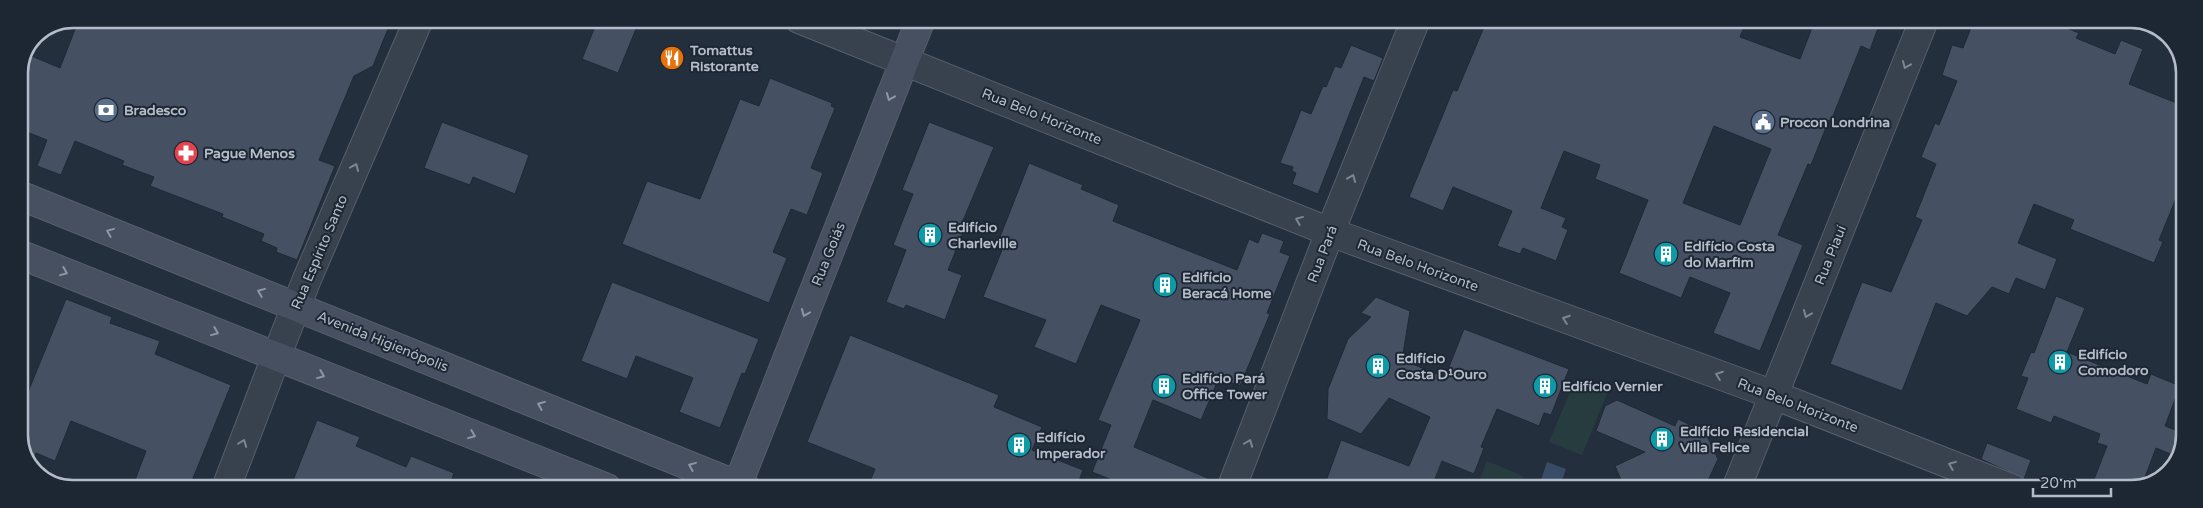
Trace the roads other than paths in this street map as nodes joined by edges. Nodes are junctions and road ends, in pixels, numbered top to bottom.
1 (415, 28) edge
2 (821, 28) edge
3 (918, 28) edge
4 (1413, 28) edge
5 (1921, 28) edge
6 (904, 62) junction
7 (28, 199) edge
8 (1330, 232) junction
9 (28, 258) edge
10 (296, 305) junction
11 (276, 357) junction
12 (1774, 395) junction
13 (229, 480) edge
14 (587, 480) edge
15 (723, 480) edge
16 (743, 480) edge
17 (1234, 480) edge
18 (1740, 480) edge
19 (1991, 480) edge

10 -> 1 street, Rua Espírito Santo
2 - 6 street, Rua Belo Horizonte
3 - 6 main road, Rua Goiás
8 -> 4 street, Rua Pará
5 -> 12 street, Rua Piauí
8 -> 6 street, Rua Belo Horizonte
6 -> 16 main road, Rua Goiás
10 -> 7 main road, Avenida Higienópolis
12 -> 8 street, Rua Belo Horizonte
17 -> 8 street, Rua Pará
9 -> 11 main road
10 - 11 street, Rua Espírito Santo
15 -> 10 main road, Avenida Higienópolis
13 -> 11 street, Rua Espírito Santo
11 -> 14 main road
12 - 18 street, Rua Piauí
19 -> 12 street, Rua Belo Horizonte

